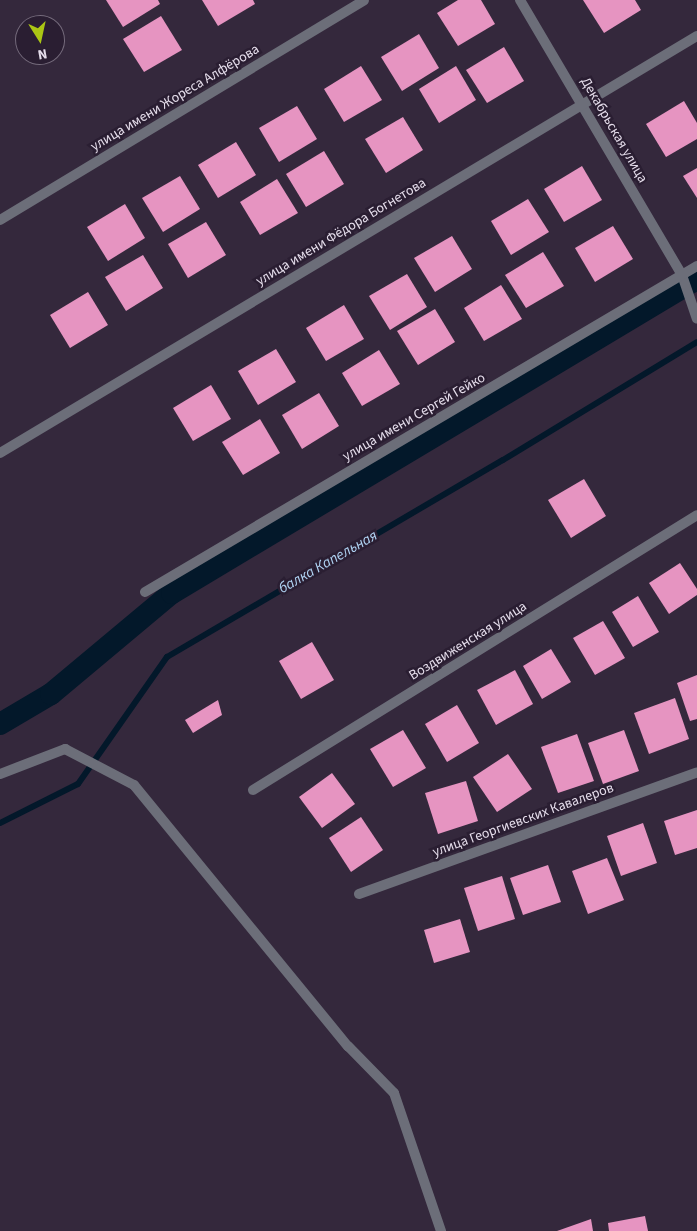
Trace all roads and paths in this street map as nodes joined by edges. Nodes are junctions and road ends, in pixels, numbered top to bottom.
1 (364, 0) edge
2 (520, 0) edge
3 (697, 36) edge
4 (582, 103) junction
5 (0, 220) edge
6 (697, 266) edge
7 (682, 275) junction
8 (697, 319) edge
9 (0, 453) edge
10 (697, 515) edge
11 (145, 592) dead end
12 (697, 772) edge
13 (0, 774) edge
14 (253, 790) dead end
15 (359, 894) dead end
16 (441, 1231) edge

1 - 5 street, улица имени Жореса Алфёрова
2 - 4 street, Декабрьская улица
3 - 4 street, улица имени Фёдора Богнетова
4 - 7 street, Декабрьская улица
4 - 9 street, улица имени Фёдора Богнетова
6 - 7 street, улица имени Сергей Гейко
7 - 8 street, Декабрьская улица
7 - 11 street, улица имени Сергей Гейко
10 - 14 street, Воздвиженская улица
12 - 15 street, улица Георгиевских Кавалеров
13 - 16 street

